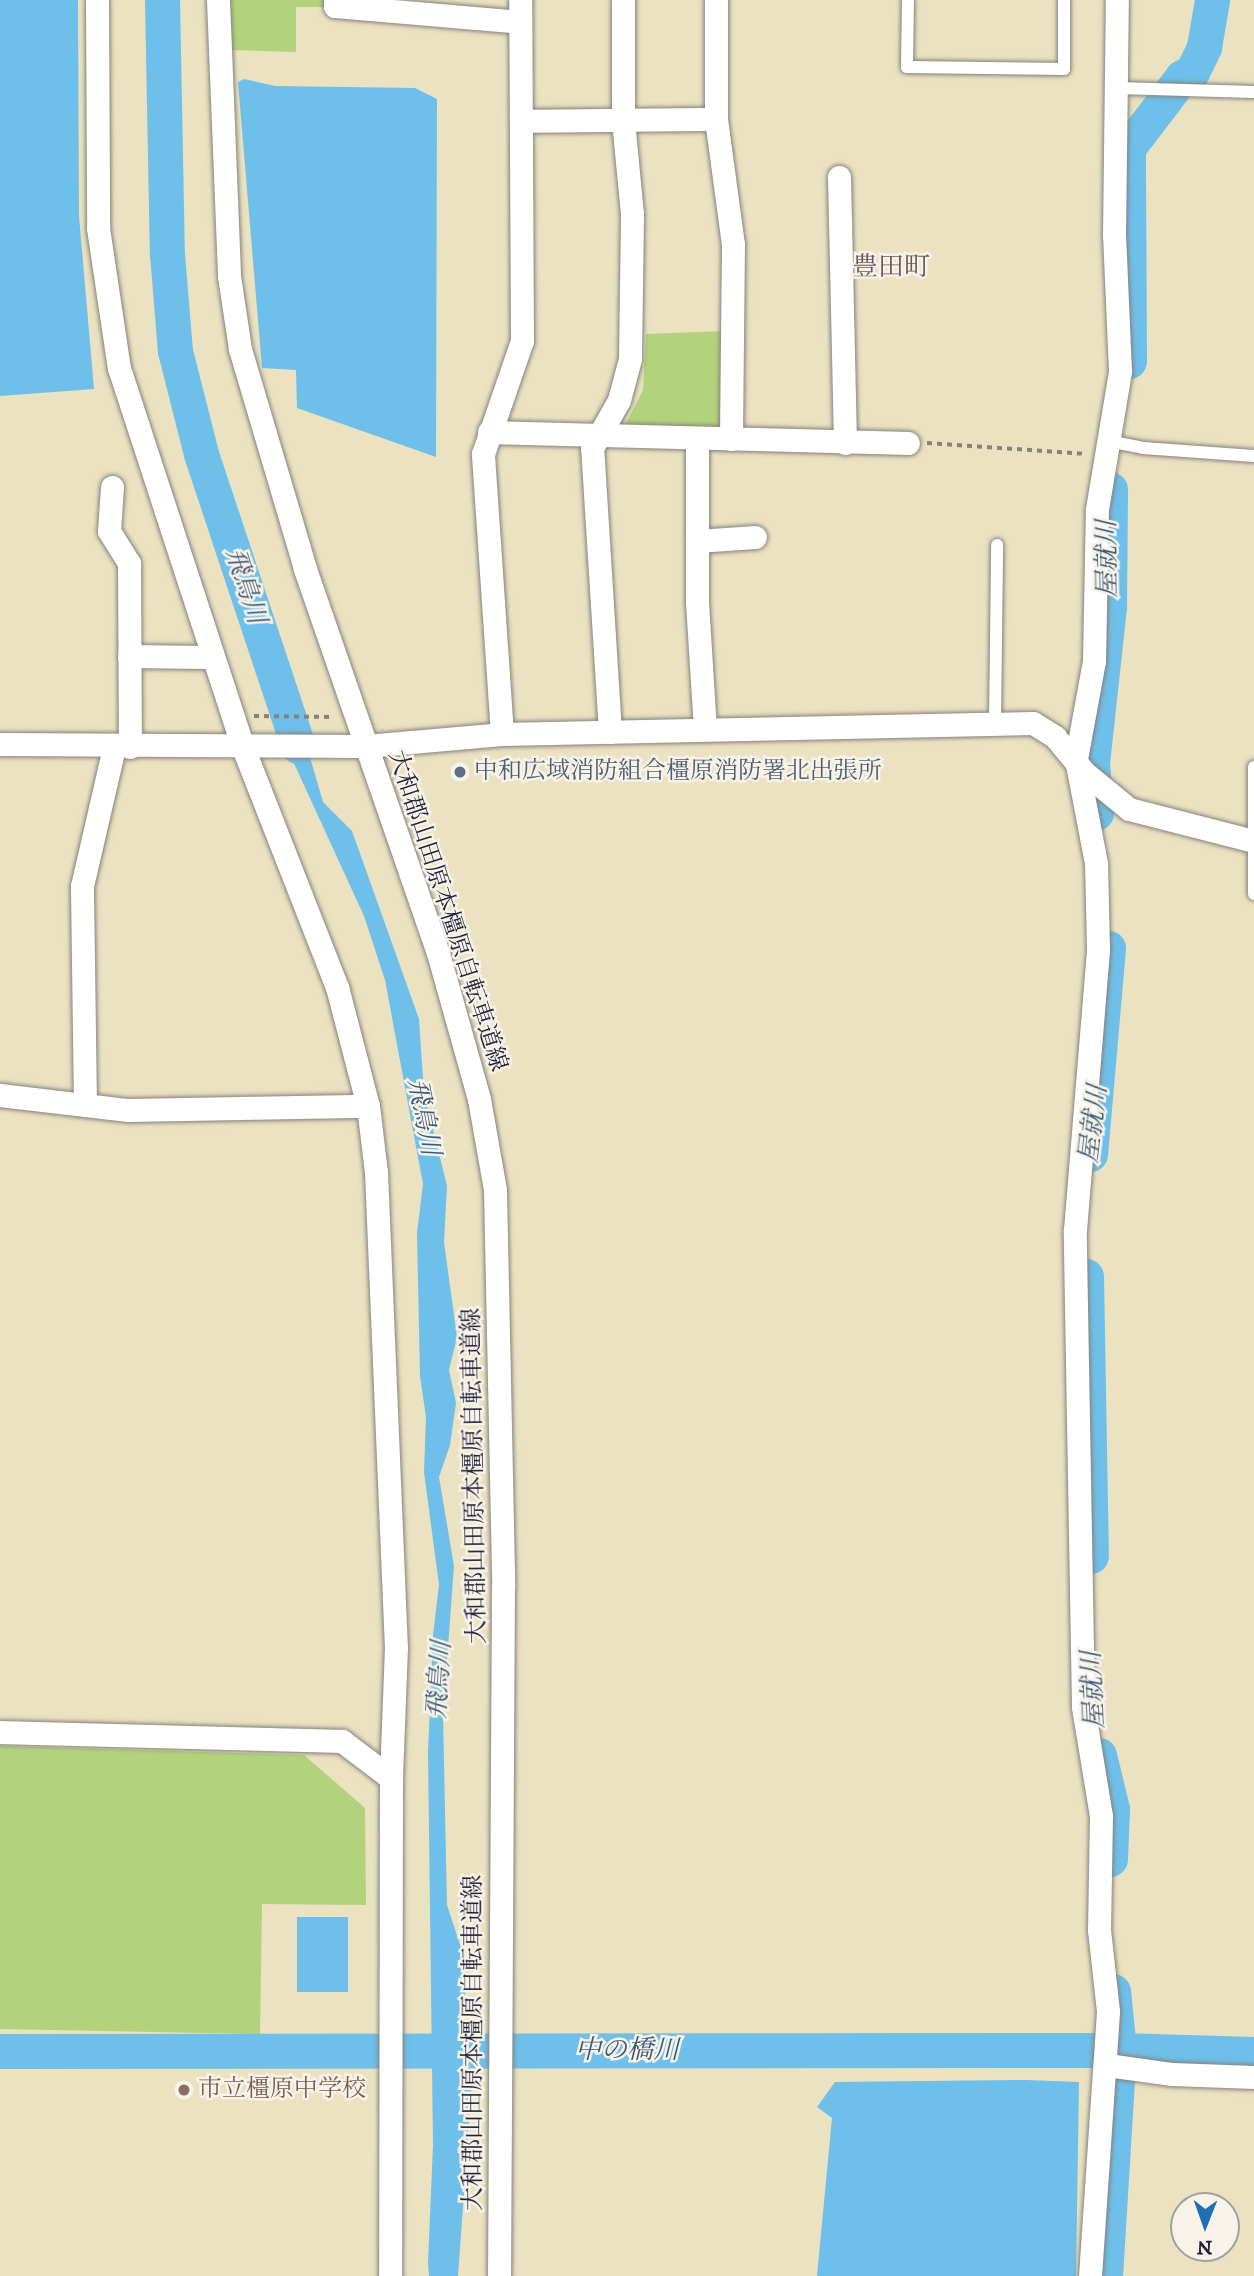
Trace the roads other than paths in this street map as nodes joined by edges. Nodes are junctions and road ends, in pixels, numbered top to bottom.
1 (97, 0) edge
2 (218, 0) edge
3 (335, 0) edge
4 (624, 0) edge
5 (716, 0) edge
6 (908, 0) edge
7 (1064, 0) edge
8 (1117, 0) edge
9 (422, 7) edge
10 (520, 11) edge
11 (1117, 88) junction
12 (1254, 92) edge
13 (716, 119) junction
14 (623, 120) junction
15 (521, 121) junction
16 (839, 177) dead end
17 (489, 432) junction
18 (600, 436) junction
19 (731, 439) junction
20 (697, 440) junction
21 (845, 443) junction
22 (908, 443) road end
23 (1113, 446) junction
24 (1254, 456) edge
25 (112, 487) dead end
26 (755, 537) dead end
27 (697, 541) junction
28 (997, 545) dead end
29 (129, 656) junction
30 (205, 657) dead end
31 (995, 721) junction
32 (705, 728) junction
33 (610, 732) junction
34 (502, 734) junction
35 (0, 744) edge
36 (250, 745) junction
37 (361, 746) junction
38 (122, 747) junction
39 (1254, 767) edge
40 (1086, 772) junction
41 (1253, 841) edge
42 (1254, 894) edge
43 (0, 1094) edge
44 (85, 1105) junction
45 (368, 1106) junction
46 (0, 1732) edge
47 (391, 1778) junction
48 (1116, 2064) junction
49 (1254, 2077) edge
50 (390, 2276) edge
51 (499, 2276) edge
52 (1090, 2276) edge

1 - 36 street
2 - 37 street
3 - 9 street
4 - 14 street
5 - 13 street
6 - 7 lane
8 - 11 street
9 - 10 street
10 - 15 street
11 - 12 lane
11 - 23 street
13 - 14 street
13 - 19 street
14 - 15 street
14 - 18 street
15 - 17 street
16 - 21 street
17 - 18 street
17 - 34 street
18 - 20 street
18 - 33 street
19 - 20 street
19 - 21 street
20 - 27 street
21 - 22 street
23 - 24 lane
23 - 40 street
25 - 29 street
26 - 27 street
27 - 32 street
28 - 31 lane
29 - 30 street
29 - 38 street
31 - 32 street
31 - 40 street
32 - 33 street
33 - 34 street
34 - 37 street
35 - 38 street, 大和郡山田原本橿原自転車道線
36 - 37 street, 大和郡山田原本橿原自転車道線
36 - 38 street, 大和郡山田原本橿原自転車道線
36 - 45 street
37 - 51 street, 大和郡山田原本橿原自転車道線
38 - 44 street
39 - 41 lane
40 - 41 street
40 - 48 street
41 - 42 lane
43 - 44 street
44 - 45 street
45 - 47 street
46 - 47 street
47 - 50 street
48 - 49 street
48 - 52 street

